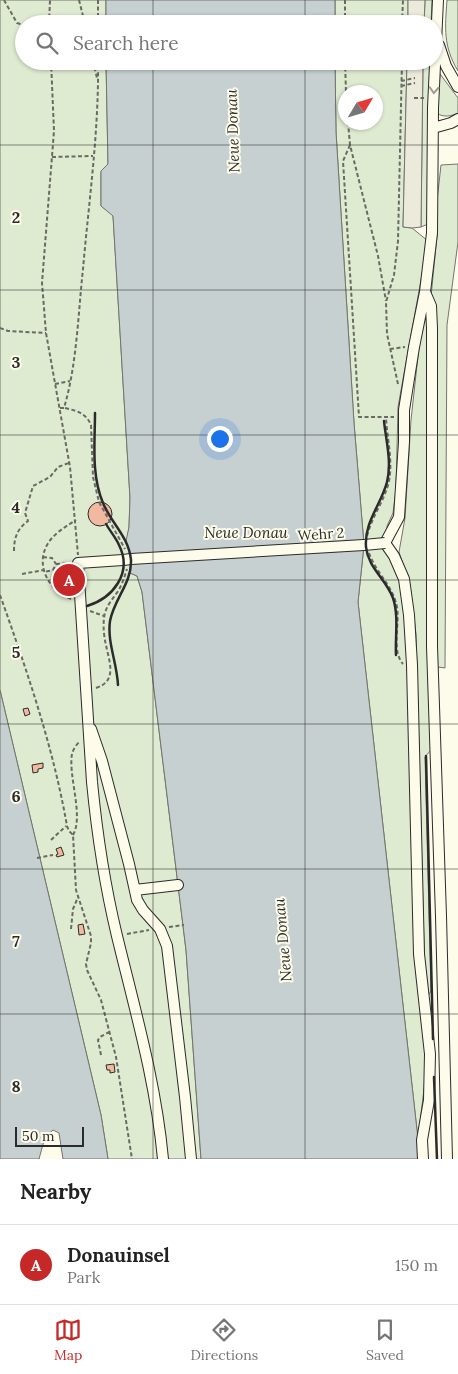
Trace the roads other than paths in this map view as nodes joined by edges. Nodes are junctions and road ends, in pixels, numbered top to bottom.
1 (438, 0) edge
2 (438, 15) edge
3 (443, 56) edge
4 (436, 70) edge
5 (458, 86) edge
6 (458, 119) edge
7 (433, 128) junction
8 (425, 292) junction
9 (385, 543) junction
10 (88, 728) junction
11 (178, 885) dead end
12 (134, 890) junction
13 (163, 1159) edge
14 (190, 1159) edge
15 (423, 1159) edge
16 (447, 1159) edge

1 - 2 street
3 - 5 street
4 -> 7 street
6 - 7 street
7 - 8 street
8 - 9 street
8 - 16 street
9 - 10 street, Wehr 2, bridge
9 - 15 street
10 - 12 street
10 - 13 street
11 - 12 street
12 - 14 street

